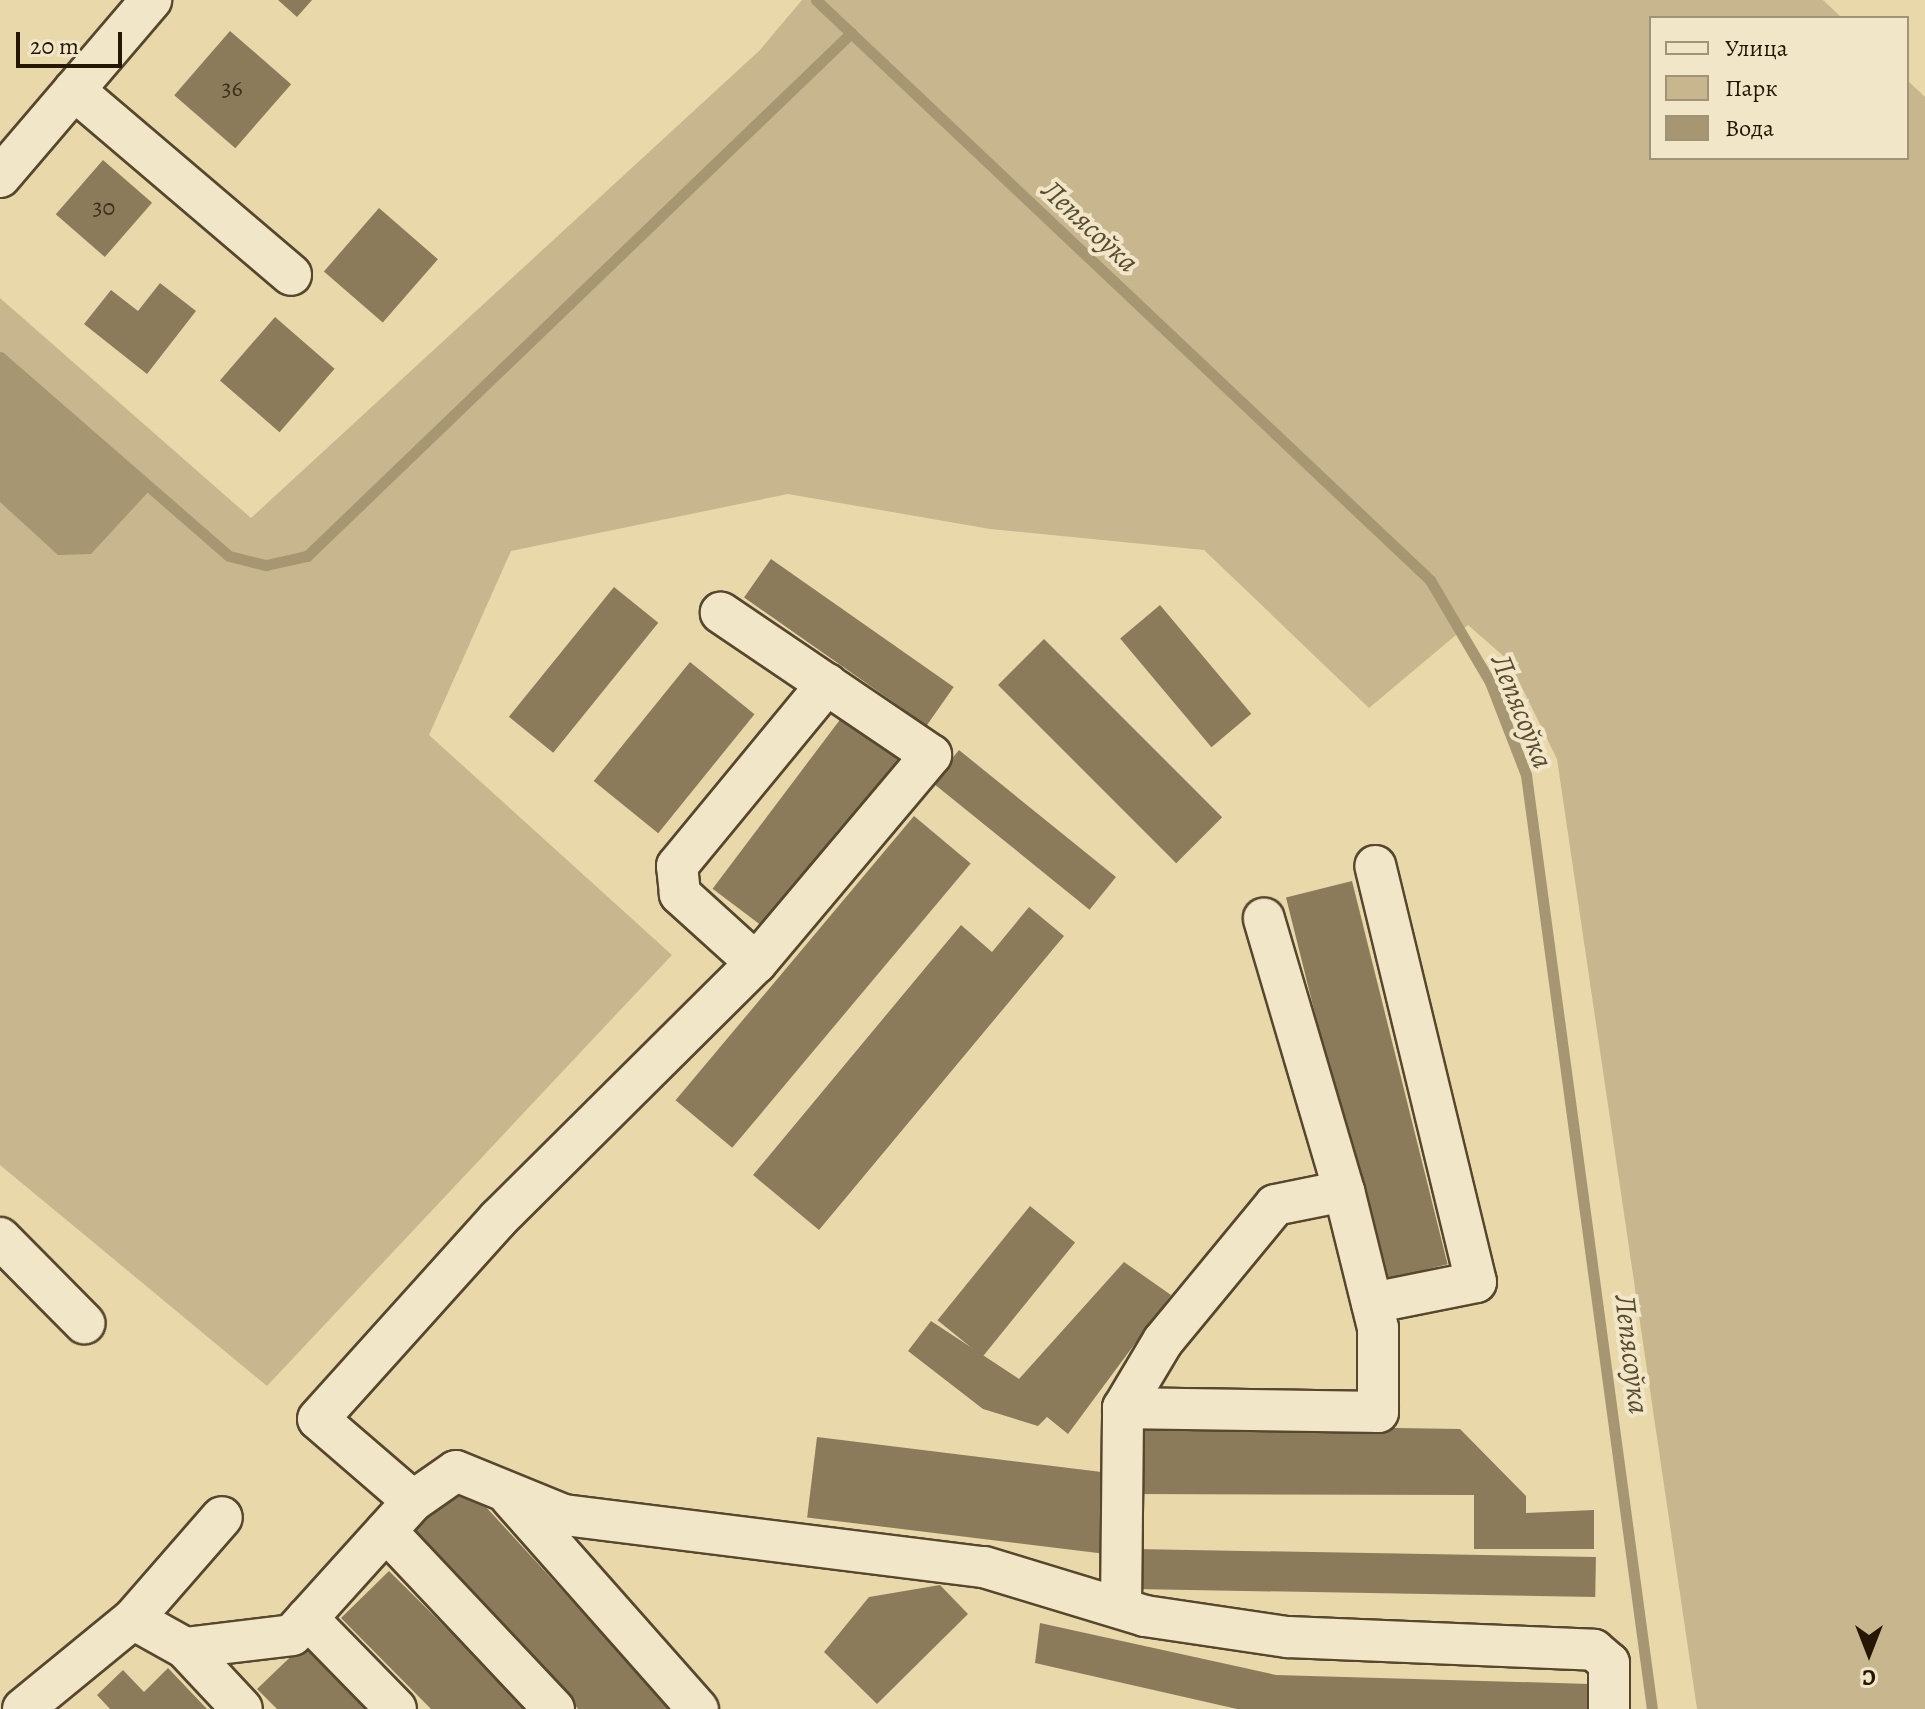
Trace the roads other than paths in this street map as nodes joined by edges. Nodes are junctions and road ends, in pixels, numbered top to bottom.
1 (151, 0) edge
2 (74, 90) junction
3 (0, 177) edge
4 (291, 275) dead end
5 (721, 613) dead end
6 (827, 684) junction
7 (1375, 866) dead end
8 (1264, 919) dead end
9 (756, 963) junction
10 (1344, 1191) junction
11 (0, 1238) edge
12 (1372, 1303) junction
13 (84, 1323) dead end
14 (1123, 1408) junction
15 (503, 1489) junction
16 (413, 1501) junction
17 (222, 1517) dead end
18 (386, 1531) junction
19 (1121, 1608) junction
20 (307, 1618) junction
21 (133, 1619) junction
22 (185, 1648) junction
23 (27, 1705) edge
24 (242, 1709) edge
25 (396, 1709) edge
26 (554, 1709) edge
27 (698, 1709) edge
28 (1609, 1709) edge

1 - 2 street
2 - 3 street
2 - 4 street
5 - 6 street
6 - 9 street
6 - 9 street
7 - 12 street
8 - 10 street
9 - 16 street
10 - 12 street
10 - 14 street
11 - 13 street
12 - 14 street
14 - 19 street
15 - 16 street
15 - 19 street
15 - 27 street
16 - 18 street
17 - 21 street
18 - 20 street
18 - 26 street
19 - 28 street
20 - 22 street
20 - 25 street
21 - 22 street
21 - 23 street
22 - 24 street

